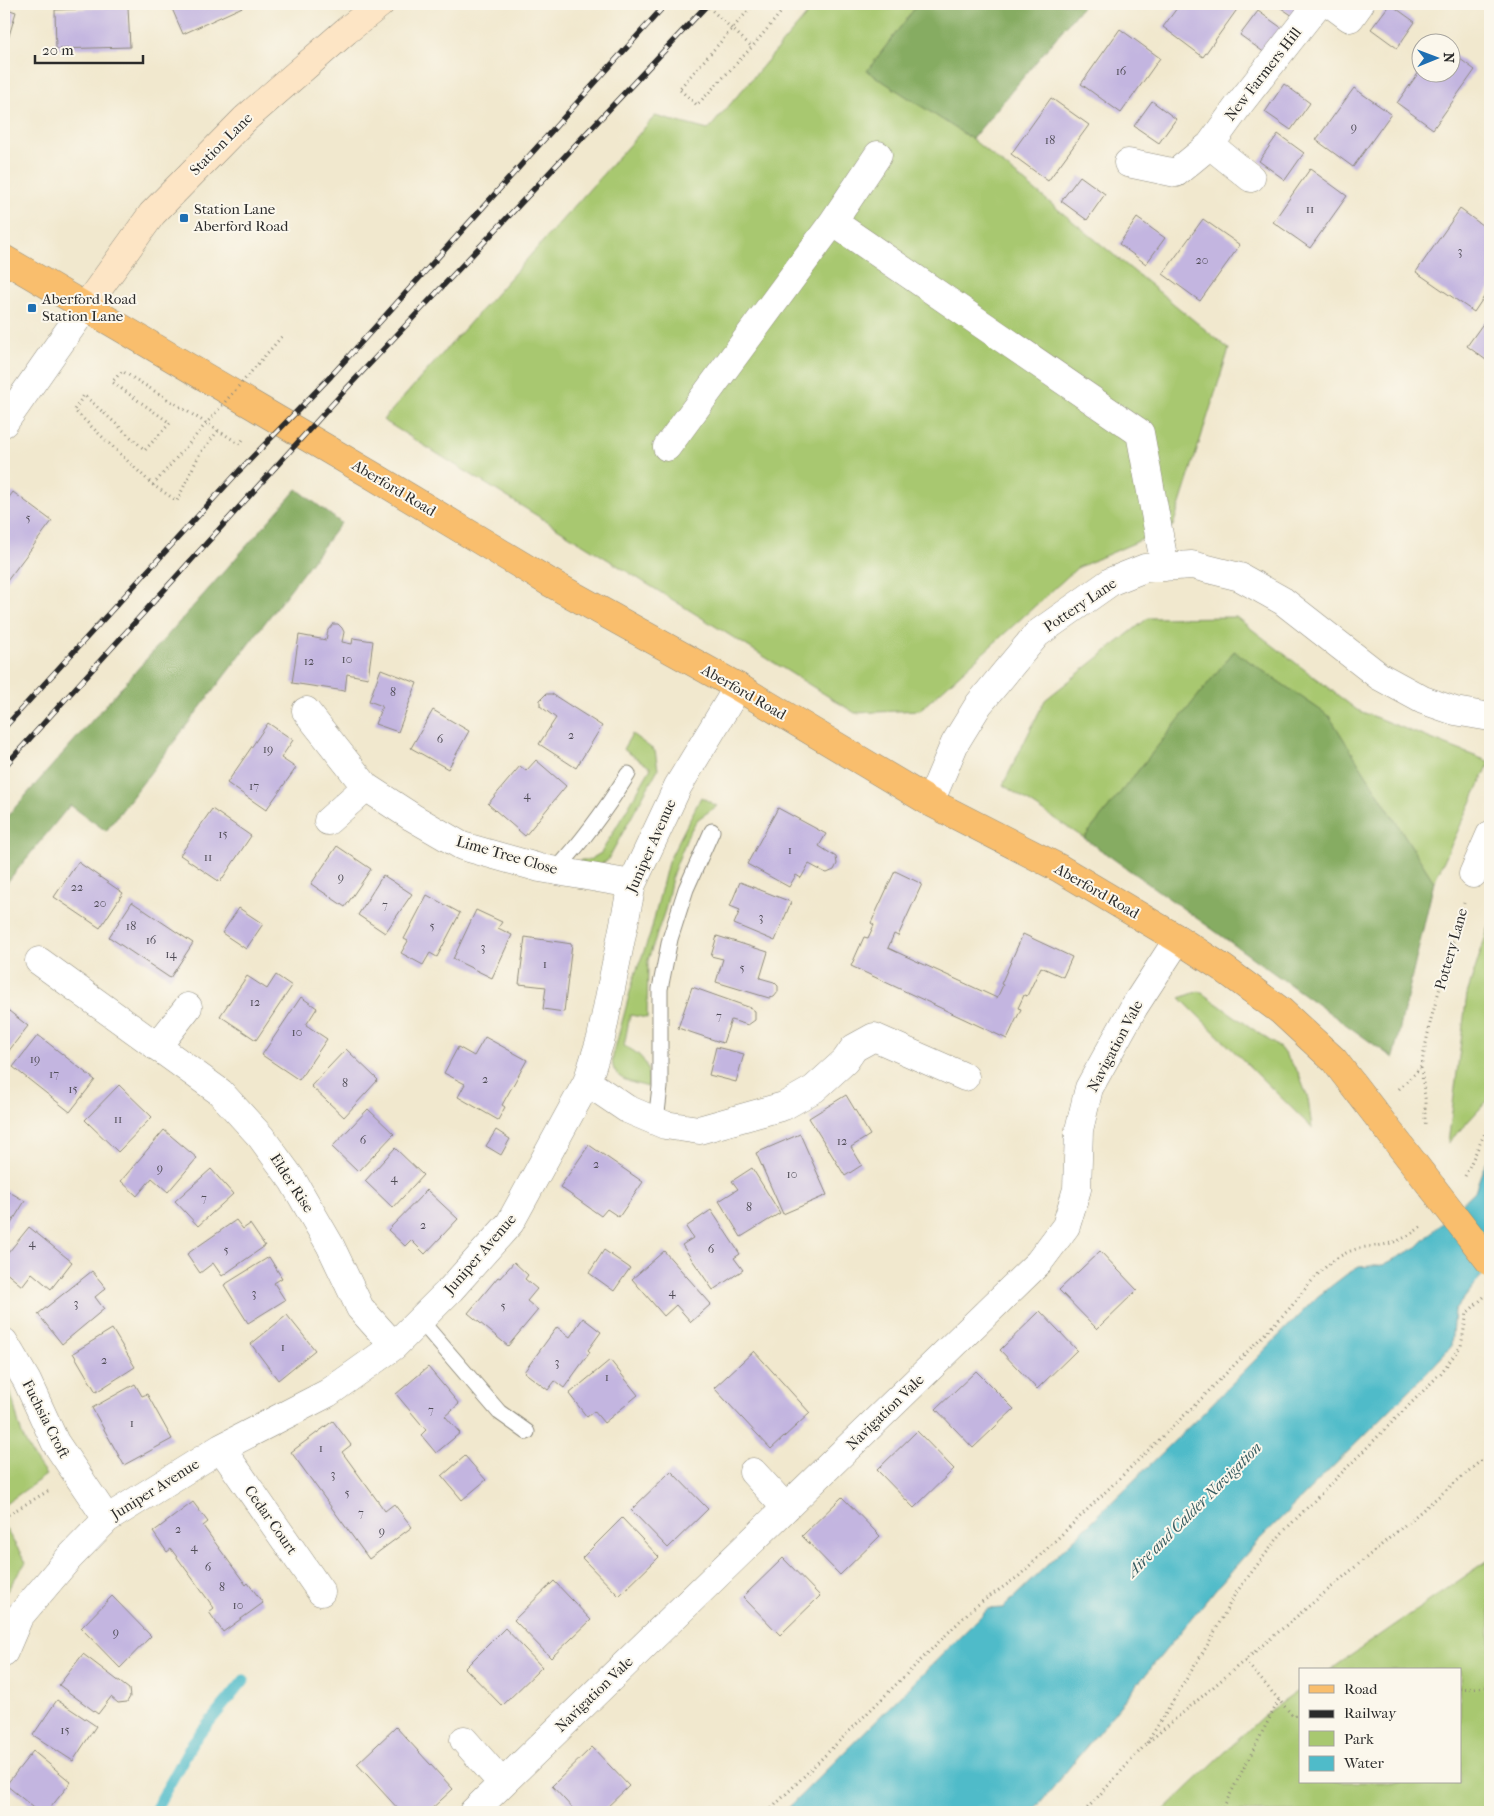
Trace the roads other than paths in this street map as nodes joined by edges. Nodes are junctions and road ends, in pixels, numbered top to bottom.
1 (380, 4) edge
2 (1318, 4) edge
3 (1331, 4) edge
4 (1360, 4) edge
5 (1210, 145) junction
6 (878, 155) dead end
7 (1128, 163) dead end
8 (1251, 178) dead end
9 (833, 222) junction
10 (4, 259) edge
11 (86, 306) junction
12 (4, 423) edge
13 (667, 447) dead end
14 (1165, 567) junction
15 (738, 687) junction
16 (306, 711) dead end
17 (1490, 717) edge
18 (628, 774) dead end
19 (366, 787) junction
20 (930, 802) junction
21 (328, 821) dead end
22 (712, 831) dead end
23 (1490, 835) edge
24 (555, 871) junction
25 (1473, 874) road end
26 (632, 884) junction
27 (1178, 939) junction
28 (39, 961) dead end
29 (188, 1007) dead end
30 (157, 1047) junction
31 (965, 1077) dead end
32 (587, 1082) junction
33 (656, 1122) junction
34 (1490, 1262) edge
35 (420, 1320) junction
36 (4, 1342) edge
37 (394, 1346) junction
38 (527, 1432) dead end
39 (221, 1448) junction
40 (753, 1472) dead end
41 (786, 1508) junction
42 (107, 1519) junction
43 (321, 1592) dead end
44 (4, 1652) edge
45 (464, 1740) dead end
46 (502, 1783) junction
47 (472, 1812) edge

1 - 11 street, Station Lane
2 - 5 street, New Farmers Hill
3 - 4 street
5 - 7 street, New Farmers Hill
5 - 8 street
6 - 9 street
9 - 13 street
9 - 14 street
10 - 11 main road, Aberford Road
11 - 12 street
11 - 15 main road, Aberford Road
14 - 17 street, Pottery Lane
14 - 20 street, Pottery Lane
15 - 20 main road, Aberford Road
15 - 26 street, Juniper Avenue
16 - 19 street, Lime Tree Close
18 - 24 lane
19 - 21 street
19 - 24 street, Lime Tree Close
20 - 27 main road, Aberford Road
22 - 33 lane
23 - 25 street
24 - 26 street, Lime Tree Close
26 - 32 street, Juniper Avenue
27 - 34 main road, Aberford Road, bridge
27 - 41 street, Navigation Vale
28 - 30 street, Elder Rise
29 - 30 street
30 - 37 street, Elder Rise
31 - 33 street
32 - 33 street
32 - 35 street, Juniper Avenue
35 - 37 street, Juniper Avenue
35 - 38 lane
36 - 42 street, Fuchsia Croft
37 - 39 street, Juniper Avenue
39 - 42 street, Juniper Avenue
39 - 43 street, Cedar Court
40 - 41 street
41 - 46 street, Navigation Vale
42 - 44 street, Juniper Avenue
45 - 46 street
46 - 47 street, Navigation Vale

